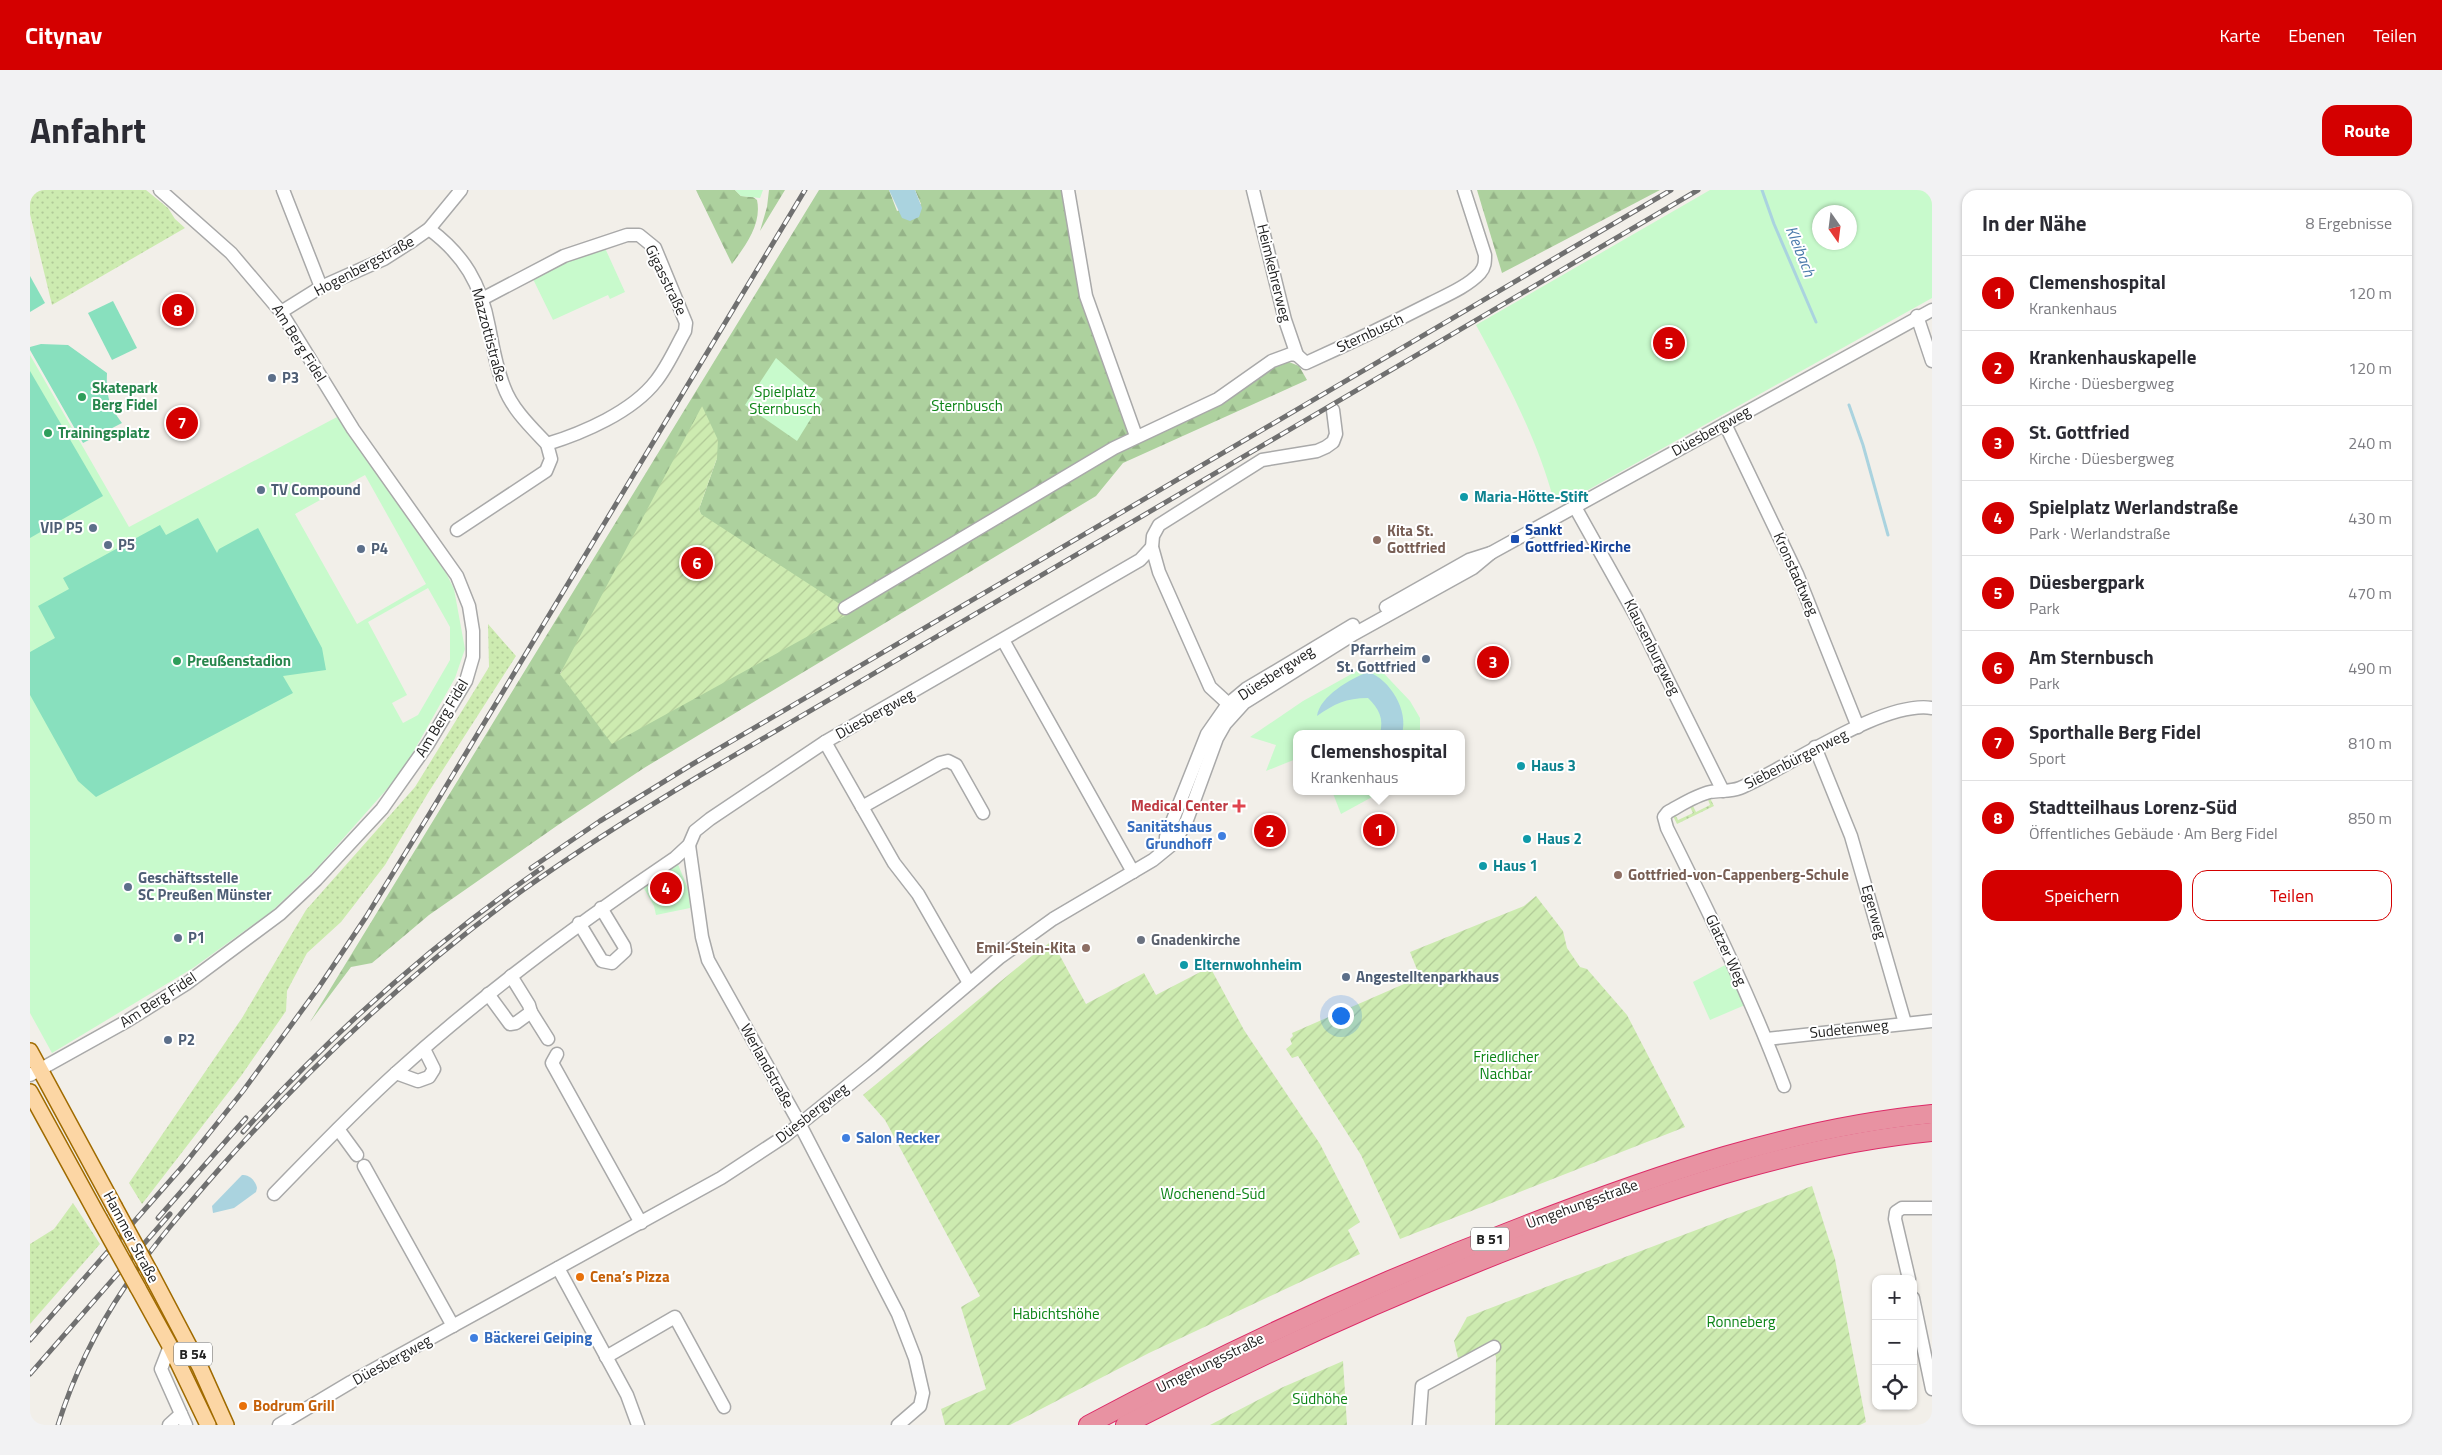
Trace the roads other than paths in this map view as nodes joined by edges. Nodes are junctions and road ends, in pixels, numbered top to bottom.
1 (160, 190) edge
2 (283, 190) edge
3 (461, 190) edge
4 (1068, 190) edge
5 (1253, 190) edge
6 (1464, 190) edge
7 (429, 229) junction
8 (321, 287) junction
9 (482, 298) junction
10 (1932, 310) edge
11 (281, 312) junction
12 (1917, 316) junction
13 (1297, 355) junction
14 (1932, 361) edge
15 (1333, 410) dead end
16 (1725, 424) junction
17 (1136, 436) junction
18 (547, 444) junction
19 (1575, 506) junction
20 (457, 530) dead end
21 (1152, 547) junction
22 (845, 608) dead end
23 (1003, 640) junction
24 (1232, 708) junction
25 (1932, 708) edge
26 (1858, 727) junction
27 (825, 742) junction
28 (1815, 747) junction
29 (1723, 791) junction
30 (862, 807) junction
31 (984, 813) dead end
32 (1664, 817) joint
33 (689, 844) junction
34 (1133, 872) junction
35 (601, 908) junction
36 (579, 923) junction
37 (511, 976) junction
38 (969, 983) junction
39 (488, 994) junction
40 (530, 1012) junction
41 (1932, 1021) edge
42 (1905, 1023) junction
43 (548, 1039) dead end
44 (1766, 1039) junction
45 (424, 1049) junction
46 (30, 1051) edge
47 (557, 1054) dead end
48 (35, 1072) edge
49 (396, 1073) junction
50 (1784, 1086) dead end
51 (30, 1092) edge
52 (1932, 1114) edge
53 (800, 1124) junction
54 (338, 1129) junction
55 (1932, 1132) edge
56 (357, 1155) dead end
57 (364, 1166) dead end
58 (274, 1194) dead end
59 (1932, 1208) edge
60 (641, 1223) junction
61 (558, 1268) junction
62 (1908, 1275) edge
63 (1917, 1317) edge
64 (453, 1326) junction
65 (170, 1346) junction
66 (1494, 1347) dead end
67 (606, 1357) junction
68 (1932, 1389) edge
69 (724, 1407) dead end
70 (184, 1420) edge
71 (169, 1425) edge
72 (208, 1425) edge
73 (226, 1425) edge
74 (279, 1425) edge
75 (638, 1425) edge
76 (898, 1425) edge
77 (1088, 1425) edge
78 (1125, 1425) edge
79 (1419, 1425) edge

1 - 11 street, Am Berg Fidel
2 - 8 street
3 - 7 street, Hogenbergstraße
4 - 17 street
5 - 13 street, Heimkehrerweg
6 - 13 street, Sternbusch
7 - 8 street, Hogenbergstraße
7 - 9 street, Mazzottistraße
8 - 11 street, Hogenbergstraße
9 - 18 street, Mazzottistraße
9 - 18 street, Gigasstraße
10 - 12 street, Düesbergweg
11 - 48 street, Am Berg Fidel
12 - 14 street
12 - 16 street, Düesbergweg
13 - 17 street, Sternbusch
15 - 21 street
16 - 19 street, Düesbergweg
16 - 26 street, Kronstadtweg
17 - 22 street, Sternbusch
18 - 20 street
19 - 24 street, Düesbergweg
19 - 29 street, Klausenburgweg
21 - 23 street, Düesbergweg
21 - 24 street
23 - 27 street, Düesbergweg
23 - 34 street
24 - 34 street, Düesbergweg
25 - 26 street, Siebenbürgenweg
26 - 28 street, Siebenbürgenweg
27 - 30 street, Düesbergweg
27 - 33 street, Düesbergweg
28 - 29 street, Siebenbürgenweg
28 - 42 street, Egerweg
29 - 32 street, Siebenbürgenweg
30 - 31 street
30 - 38 street, Düesbergweg
32 - 44 street, Glatzer Weg
33 - 35 street
33 - 53 street, Werlandstraße
34 - 38 street, Düesbergweg
35 - 36 street
35 - 36 street
36 - 37 street
37 - 39 street
37 - 40 street
38 - 53 street, Düesbergweg
39 - 40 street
39 - 45 street
40 - 43 street
41 - 42 street, Sudetenweg
42 - 44 street, Sudetenweg
44 - 50 street, Glatzer Weg
45 - 49 street
45 - 49 street
46 - 48 main road, Hammer Straße / B 54
47 - 60 street
48 - 73 main road, Hammer Straße / B 54, bridge
49 - 54 street
51 - 65 main road, Hammer Straße / B 54, bridge
52 - 77 highway, Umgehungsstraße / B 51
53 - 60 street, Düesbergweg
53 - 76 street, Werlandstraße
54 - 56 street
54 - 58 street
55 - 78 highway, Umgehungsstraße / B 51
57 - 64 street
59 - 62 street
60 - 61 street, Düesbergweg
61 - 64 street, Düesbergweg
61 - 67 street
63 - 68 street
64 - 74 street, Düesbergweg
65 - 70 street
65 - 72 main road, Hammer Straße / B 54
66 - 79 street
67 - 69 street
67 - 75 street
70 - 71 street

